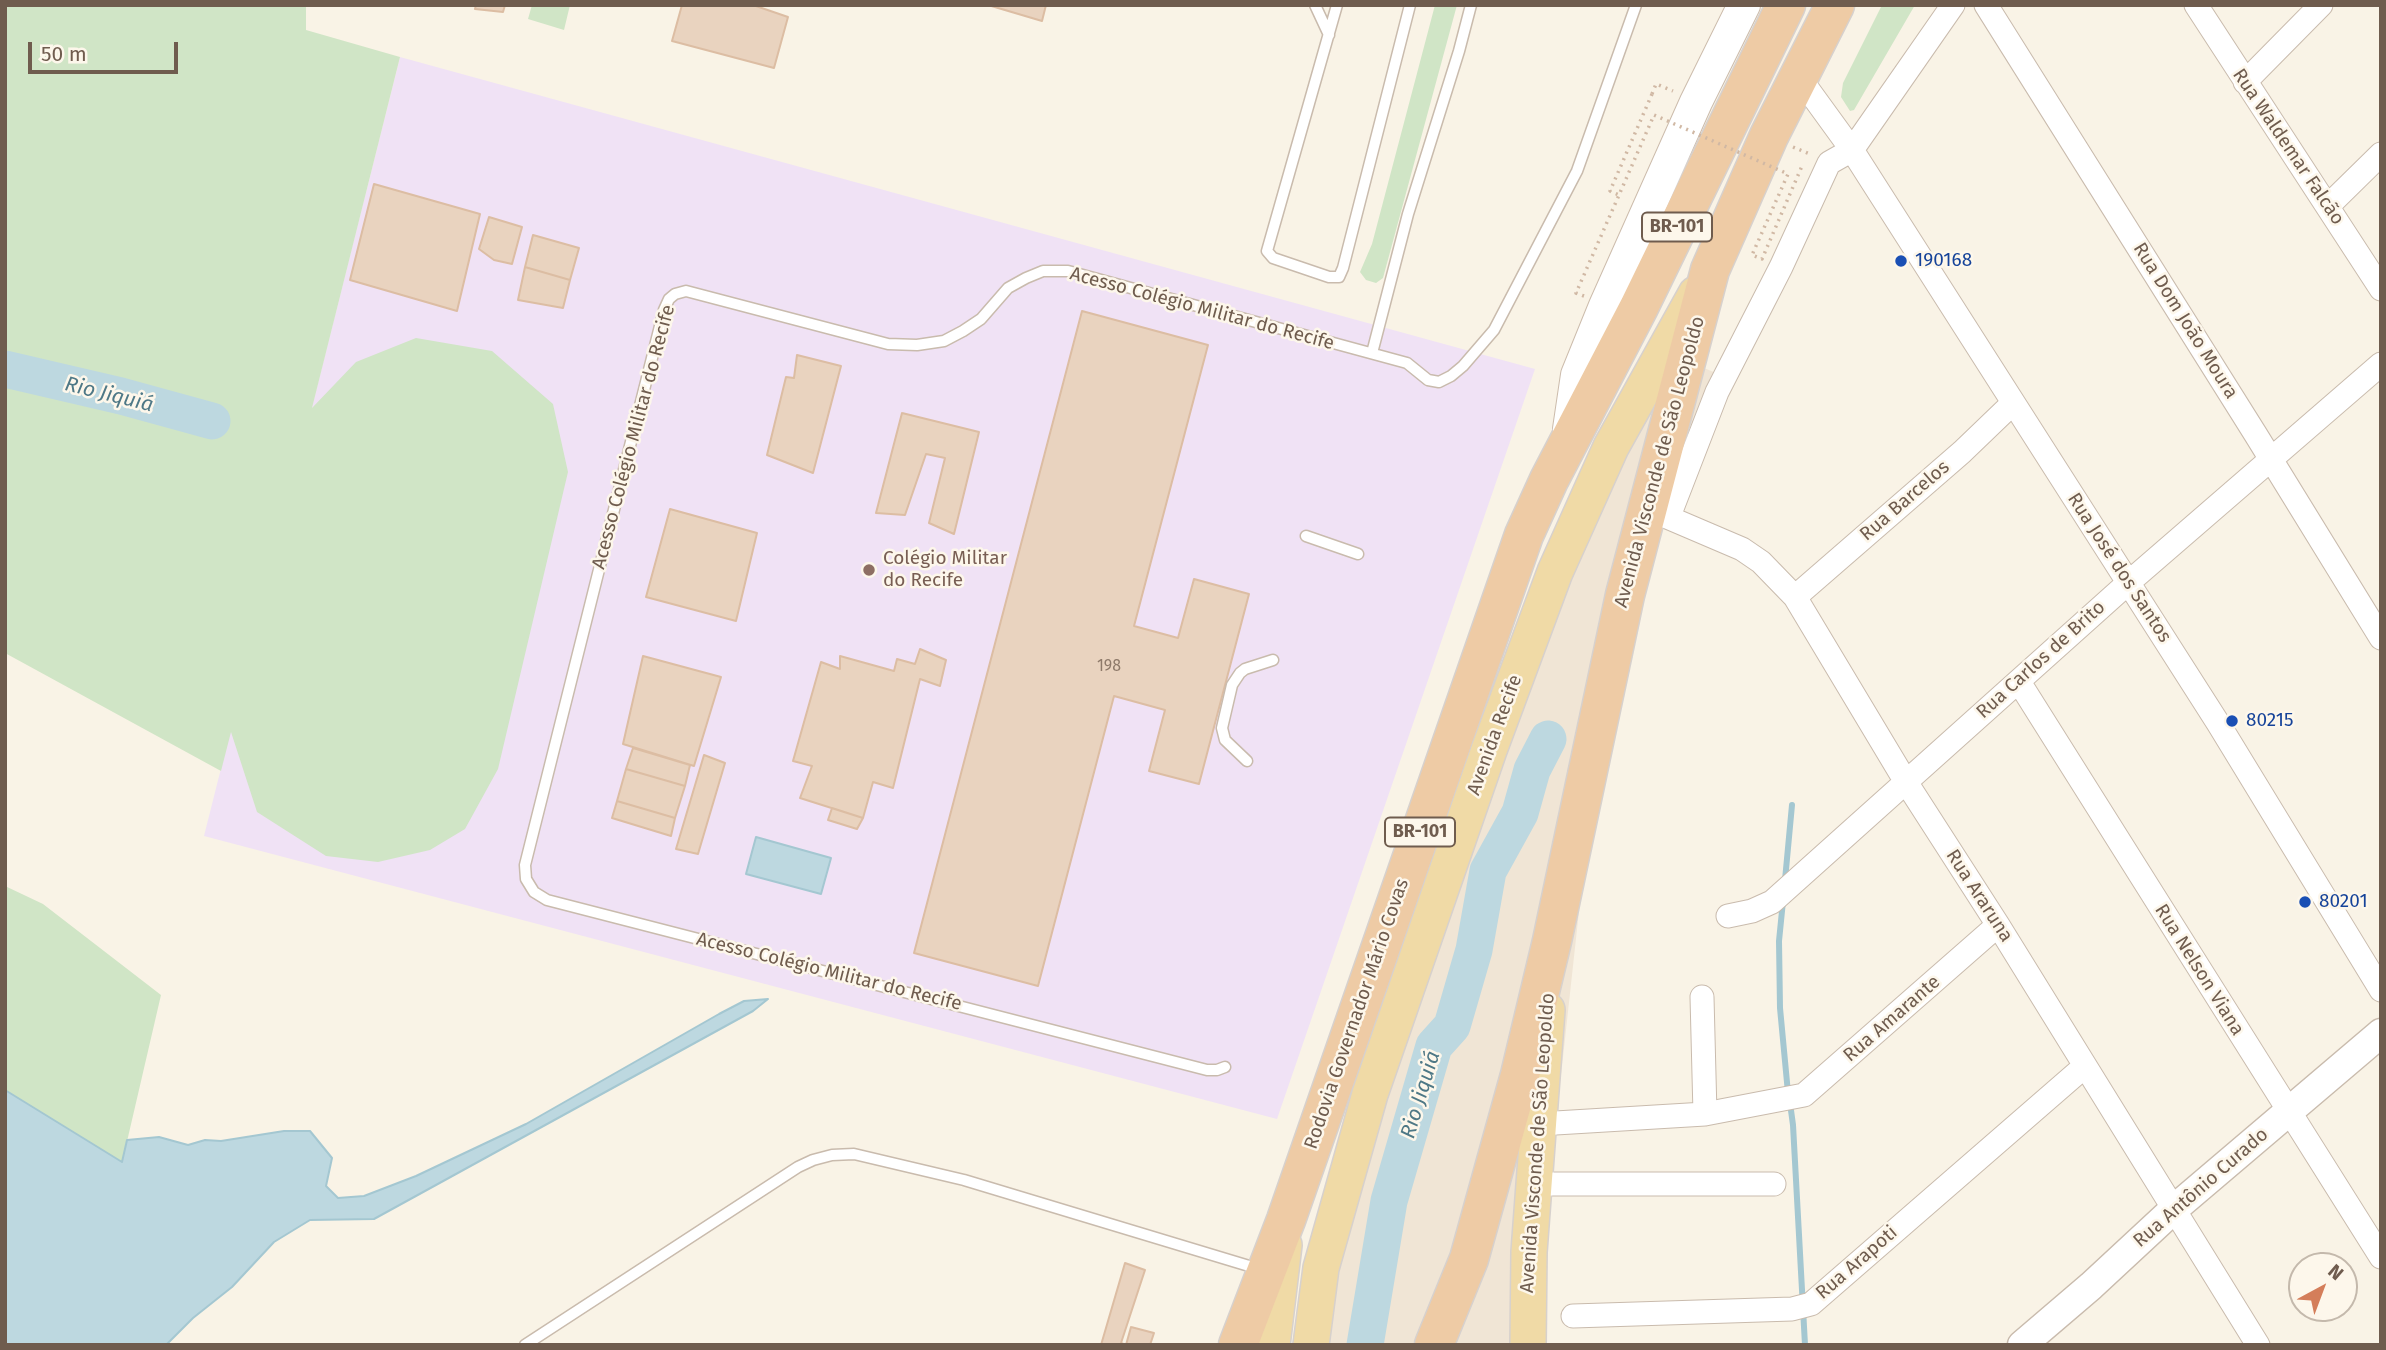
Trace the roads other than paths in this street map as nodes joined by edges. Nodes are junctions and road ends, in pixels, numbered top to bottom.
1 (1315, 5) edge
2 (1337, 5) edge
3 (1410, 5) edge
4 (1471, 5) edge
5 (1636, 5) edge
6 (1744, 5) edge
7 (1786, 5) edge
8 (1835, 5) edge
9 (1953, 5) edge
10 (1986, 5) edge
11 (2196, 5) edge
12 (2321, 5) edge
13 (1329, 35) junction
14 (1799, 77) junction
15 (2245, 82) junction
16 (1852, 150) junction
17 (2381, 154) edge
18 (2328, 206) junction
19 (1710, 270) junction
20 (2381, 289) edge
21 (1372, 353) junction
22 (2381, 364) edge
23 (2013, 404) junction
24 (1566, 448) junction
25 (2270, 459) junction
26 (1658, 512) junction
27 (1306, 536) dead end
28 (1358, 554) dead end
29 (2128, 583) junction
30 (1796, 597) junction
31 (2381, 638) edge
32 (1273, 660) dead end
33 (2018, 681) junction
34 (1247, 761) dead end
35 (1906, 782) junction
36 (1728, 916) dead end
37 (1998, 925) junction
38 (1552, 941) junction
39 (2381, 990) edge
40 (1702, 998) dead end
41 (2381, 1033) edge
42 (2085, 1066) junction
43 (1225, 1067) dead end
44 (2289, 1113) junction
45 (1705, 1114) junction
46 (1539, 1124) junction
47 (1535, 1184) junction
48 (1774, 1184) dead end
49 (2174, 1209) junction
50 (1286, 1220) junction
51 (2381, 1257) edge
52 (1265, 1271) junction
53 (1573, 1316) dead end
54 (524, 1345) edge
55 (1238, 1345) edge
56 (1272, 1345) edge
57 (1311, 1345) edge
58 (1434, 1345) edge
59 (1528, 1345) edge
60 (2022, 1345) edge
61 (2258, 1345) edge

1 - 13 lane
2 - 13 lane
3 - 13 lane
4 - 21 lane
5 - 21 lane, Acesso Colégio Militar do Recife
6 - 24 main road
7 - 24 highway, BR-101
8 - 14 highway, Avenida Visconde de São Leopoldo / BR-101
9 - 16 street
10 - 25 street, Rua Dom João Moura
11 - 15 street, Rua Waldemar Falcão
12 - 15 street
14 - 16 street, Rua José dos Santos
14 - 19 highway, Avenida Visconde de São Leopoldo / BR-101
15 - 18 street, Rua Waldemar Falcão
16 - 23 street, Rua José dos Santos
16 - 26 street
17 - 18 street
18 - 20 street, Rua Waldemar Falcão
19 - 26 highway, Avenida Visconde de São Leopoldo / BR-101
19 - 57 main road, Avenida Recife
21 - 43 lane, Acesso Colégio Militar do Recife
22 - 25 street, Rua Carlos de Brito
23 - 29 street, Rua José dos Santos
23 - 30 street, Rua Barcelos
24 - 50 highway, Rodovia Governador Mário Covas / BR-101
25 - 29 street, Rua Carlos de Brito
25 - 31 street, Rua Dom João Moura
26 - 30 street, Rua Araruna
26 - 38 highway, Avenida Visconde de São Leopoldo / BR-101
27 - 28 lane
29 - 33 street, Rua Carlos de Brito
29 - 39 street, Rua José dos Santos
30 - 35 street, Rua Araruna
32 - 34 lane
33 - 35 street, Rua Carlos de Brito
33 - 44 street, Rua Nelson Viana
35 - 36 street, Rua Carlos de Brito
35 - 37 street, Rua Araruna
37 - 42 street, Rua Araruna
37 - 45 street, Rua Amarante
38 - 46 main road, Avenida Visconde de São Leopoldo
38 - 58 highway, Avenida Visconde de São Leopoldo / BR-101
40 - 45 street
41 - 44 street, Rua Antônio Curado
42 - 49 street, Rua Araruna
42 - 53 street, Rua Arapoti
44 - 49 street, Rua Antônio Curado
44 - 51 street, Rua Nelson Viana
45 - 46 street, Rua Amarante
46 - 47 main road, Avenida Visconde de São Leopoldo
47 - 48 street
47 - 59 main road, Avenida Visconde de São Leopoldo
49 - 60 street, Rua Antônio Curado
49 - 61 street, Rua Araruna
50 - 52 highway, Rodovia Governador Mário Covas / BR-101
50 - 56 main road
52 - 54 lane
52 - 55 highway, Rodovia Governador Mário Covas / BR-101

